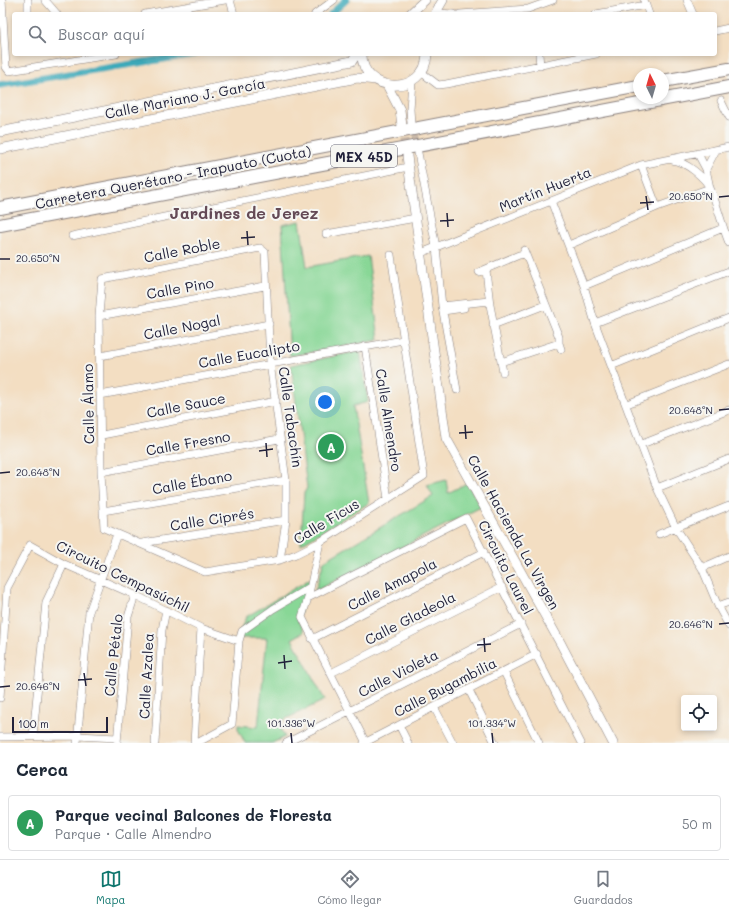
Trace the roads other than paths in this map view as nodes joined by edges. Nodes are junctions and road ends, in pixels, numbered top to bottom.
1 (2, 0) edge
2 (28, 0) edge
3 (45, 0) edge
4 (225, 0) edge
5 (230, 0) edge
6 (334, 0) edge
7 (425, 0) edge
8 (443, 0) edge
9 (553, 0) edge
10 (687, 0) edge
11 (645, 2) edge
12 (28, 12) edge
13 (55, 12) edge
14 (156, 12) edge
15 (233, 12) edge
16 (318, 12) edge
17 (412, 12) edge
18 (436, 12) edge
19 (529, 12) edge
20 (604, 12) edge
21 (648, 12) edge
22 (692, 12) edge
23 (729, 28) edge
24 (717, 31) edge
25 (103, 56) edge
26 (356, 56) edge
27 (363, 56) edge
28 (427, 56) edge
29 (539, 56) edge
30 (587, 56) edge
31 (540, 66) junction
32 (729, 69) edge
33 (421, 72) junction
34 (376, 80) junction
35 (669, 80) edge
36 (412, 81) junction
37 (387, 85) junction
38 (633, 87) edge
39 (729, 87) edge
40 (721, 101) dead end
41 (729, 117) edge
42 (406, 125) joint
43 (0, 132) edge
44 (729, 147) edge
45 (0, 149) edge
46 (716, 150) junction
47 (418, 154) tunnel mouth
48 (698, 154) junction
49 (407, 156) tunnel mouth
50 (668, 159) junction
51 (641, 165) junction
52 (408, 167) junction
53 (706, 169) junction
54 (710, 188) junction
55 (551, 201) junction
56 (657, 207) junction
57 (0, 208) edge
58 (416, 218) junction
59 (0, 225) edge
60 (723, 228) junction
61 (326, 234) dead end
62 (72, 236) dead end
63 (729, 243) edge
64 (569, 245) junction
65 (436, 247) junction
66 (265, 252) joint
67 (420, 253) junction
68 (391, 255) dead end
69 (729, 271) edge
70 (102, 279) joint
71 (265, 286) junction
72 (584, 286) junction
73 (489, 303) junction
74 (545, 305) junction
75 (443, 308) junction
76 (99, 316) junction
77 (729, 318) edge
78 (595, 323) junction
79 (269, 324) junction
80 (493, 325) junction
81 (404, 340) junction
82 (365, 346) junction
83 (100, 356) junction
84 (501, 362) junction
85 (270, 363) junction
86 (729, 364) edge
87 (611, 366) junction
88 (503, 372) dead end
89 (456, 390) dead end
90 (100, 395) junction
91 (276, 401) junction
92 (627, 404) junction
93 (729, 410) edge
94 (102, 435) junction
95 (279, 439) junction
96 (642, 444) junction
97 (729, 459) edge
98 (101, 472) junction
99 (286, 480) junction
100 (658, 488) junction
101 (388, 499) junction
102 (729, 506) edge
103 (103, 511) junction
104 (286, 520) junction
105 (104, 528) joint
106 (676, 528) junction
107 (117, 534) junction
108 (659, 534) dead end
109 (320, 542) junction
110 (141, 544) junction
111 (484, 552) junction
112 (729, 556) edge
113 (280, 560) junction
114 (64, 564) junction
115 (702, 568) junction
116 (100, 580) junction
117 (310, 587) junction
118 (502, 587) junction
119 (135, 595) junction
120 (308, 598) junction
121 (729, 602) edge
122 (718, 606) junction
123 (166, 610) junction
124 (522, 624) junction
125 (729, 626) edge
126 (201, 628) junction
127 (312, 639) junction
128 (239, 641) junction
129 (537, 654) junction
130 (504, 672) junction
131 (330, 673) junction
132 (469, 690) junction
133 (0, 698) edge
134 (434, 707) junction
135 (351, 712) junction
136 (399, 725) junction
137 (33, 736) junction
138 (0, 737) edge
139 (77, 740) edge
140 (117, 740) edge
141 (155, 743) edge
142 (194, 743) edge
143 (197, 743) edge
144 (286, 743) edge
145 (365, 743) edge
146 (408, 743) edge
147 (452, 743) edge
148 (495, 743) edge
149 (539, 743) edge
150 (581, 743) edge
151 (613, 743) edge

1 - 25 street
2 - 12 street
3 - 13 street
4 - 14 street
5 - 15 street
6 - 16 street
7 - 17 street
8 - 18 street
9 - 19 street
10 - 22 street
11 - 20 street
11 - 21 street
23 - 24 street
26 - 43 street, Calle Mariano J. García
27 - 34 street
28 - 33 street
29 - 31 street
30 - 31 street
31 - 33 street
32 - 35 highway
33 - 36 street
34 - 37 street
34 - 45 street, Calle Mariano J. García
36 - 37 street
36 - 42 street
37 - 42 street
38 - 57 highway, Carretera Querétaro - Irapuato (Cuota) / MEX 45D
39 - 59 highway, Carretera Querétaro - Irapuato (Cuota) / MEX 45D
40 - 41 street
44 - 46 street
46 - 48 street
46 - 53 street
47 - 65 street
48 - 50 street
48 - 53 street
49 - 52 street, Calle Hacienda La Virgen
50 - 51 street, Martín Huerta
50 - 54 street, Martín Huerta
51 - 55 street, Martín Huerta
51 - 56 street
52 - 58 street, Calle Hacienda La Virgen
52 - 62 street
53 - 54 street
54 - 56 street
54 - 60 street
55 - 64 street
55 - 65 street, Martín Huerta
56 - 64 street
58 - 61 street
58 - 67 street, Calle Hacienda La Virgen
60 - 63 street
60 - 72 street
64 - 72 street
65 - 67 street, Martín Huerta
65 - 75 street
66 - 70 street, Calle Roble
66 - 71 street, Calle Tabachín
67 - 151 street, Calle Hacienda La Virgen
68 - 81 street
69 - 78 street
70 - 76 street, Calle Álamo
71 - 76 street, Calle Pino
71 - 79 street, Calle Tabachín
72 - 78 street
73 - 74 street
73 - 75 street
73 - 80 street
74 - 80 street
74 - 84 street
75 - 89 street
76 - 83 street, Calle Álamo
77 - 87 street
78 - 87 street
79 - 83 street, Calle Nogal
79 - 85 street, Calle Tabachín
80 - 84 street
81 - 82 street, Calle Eucalipto
81 - 101 street, Calle Ficus
82 - 85 street, Calle Eucalipto
82 - 101 street, Calle Almendro
83 - 90 street, Calle Álamo
84 - 88 street
85 - 90 street, Calle Eucalipto
85 - 91 street, Calle Tabachín
86 - 92 street
87 - 92 street
90 - 94 street, Calle Álamo
91 - 94 street, Calle Sauce
91 - 95 street, Calle Tabachín
92 - 96 street
93 - 96 street
94 - 98 street, Calle Álamo
95 - 98 street, Calle Fresno
95 - 99 street, Calle Tabachín
96 - 100 street
97 - 100 street
98 - 103 street, Calle Álamo
99 - 103 street, Calle Ébano
99 - 104 street, Calle Tabachín
100 - 106 street
101 - 109 street, Calle Ficus
102 - 106 street
103 - 105 street, Calle Álamo
104 - 110 street, Calle Ciprés
104 - 113 street, Calle Tabachín
105 - 107 street, Calle Ficus
106 - 108 street
106 - 115 street
107 - 110 street, Calle Ficus
107 - 116 street
109 - 113 street, Calle Ficus
109 - 117 street
110 - 113 street, Calle Ficus
111 - 118 street, Circuito Laurel
111 - 120 street, Circuito Laurel
111 - 127 street, Calle Amapola
112 - 115 street
114 - 116 street, Circuito Cempasúchil
114 - 133 street, Circuito Cempasúchil
114 - 137 street
115 - 122 street
116 - 119 street, Circuito Cempasúchil
116 - 139 street
117 - 120 street
117 - 128 street
118 - 124 street, Circuito Laurel
118 - 131 street, Calle Gladeola
119 - 123 street, Circuito Cempasúchil
119 - 140 street, Calle Pétalo
120 - 127 street
121 - 122 street
122 - 125 street
123 - 126 street, Circuito Cempasúchil
123 - 141 street, Calle Azalea
124 - 129 street, Circuito Laurel
124 - 135 street, Calle Violeta
126 - 128 street, Circuito Cempasúchil
126 - 142 street
127 - 131 street
128 - 143 street
129 - 130 street, Calle Bugambilia
129 - 150 street, Circuito Laurel
130 - 132 street, Calle Bugambilia
130 - 149 street
131 - 135 street
132 - 134 street, Calle Bugambilia
132 - 148 street
134 - 136 street, Calle Bugambilia
134 - 147 street
135 - 144 street, Calle Violeta
135 - 145 street
136 - 145 street, Calle Bugambilia
136 - 146 street
137 - 138 street
137 - 139 street
139 - 140 street

